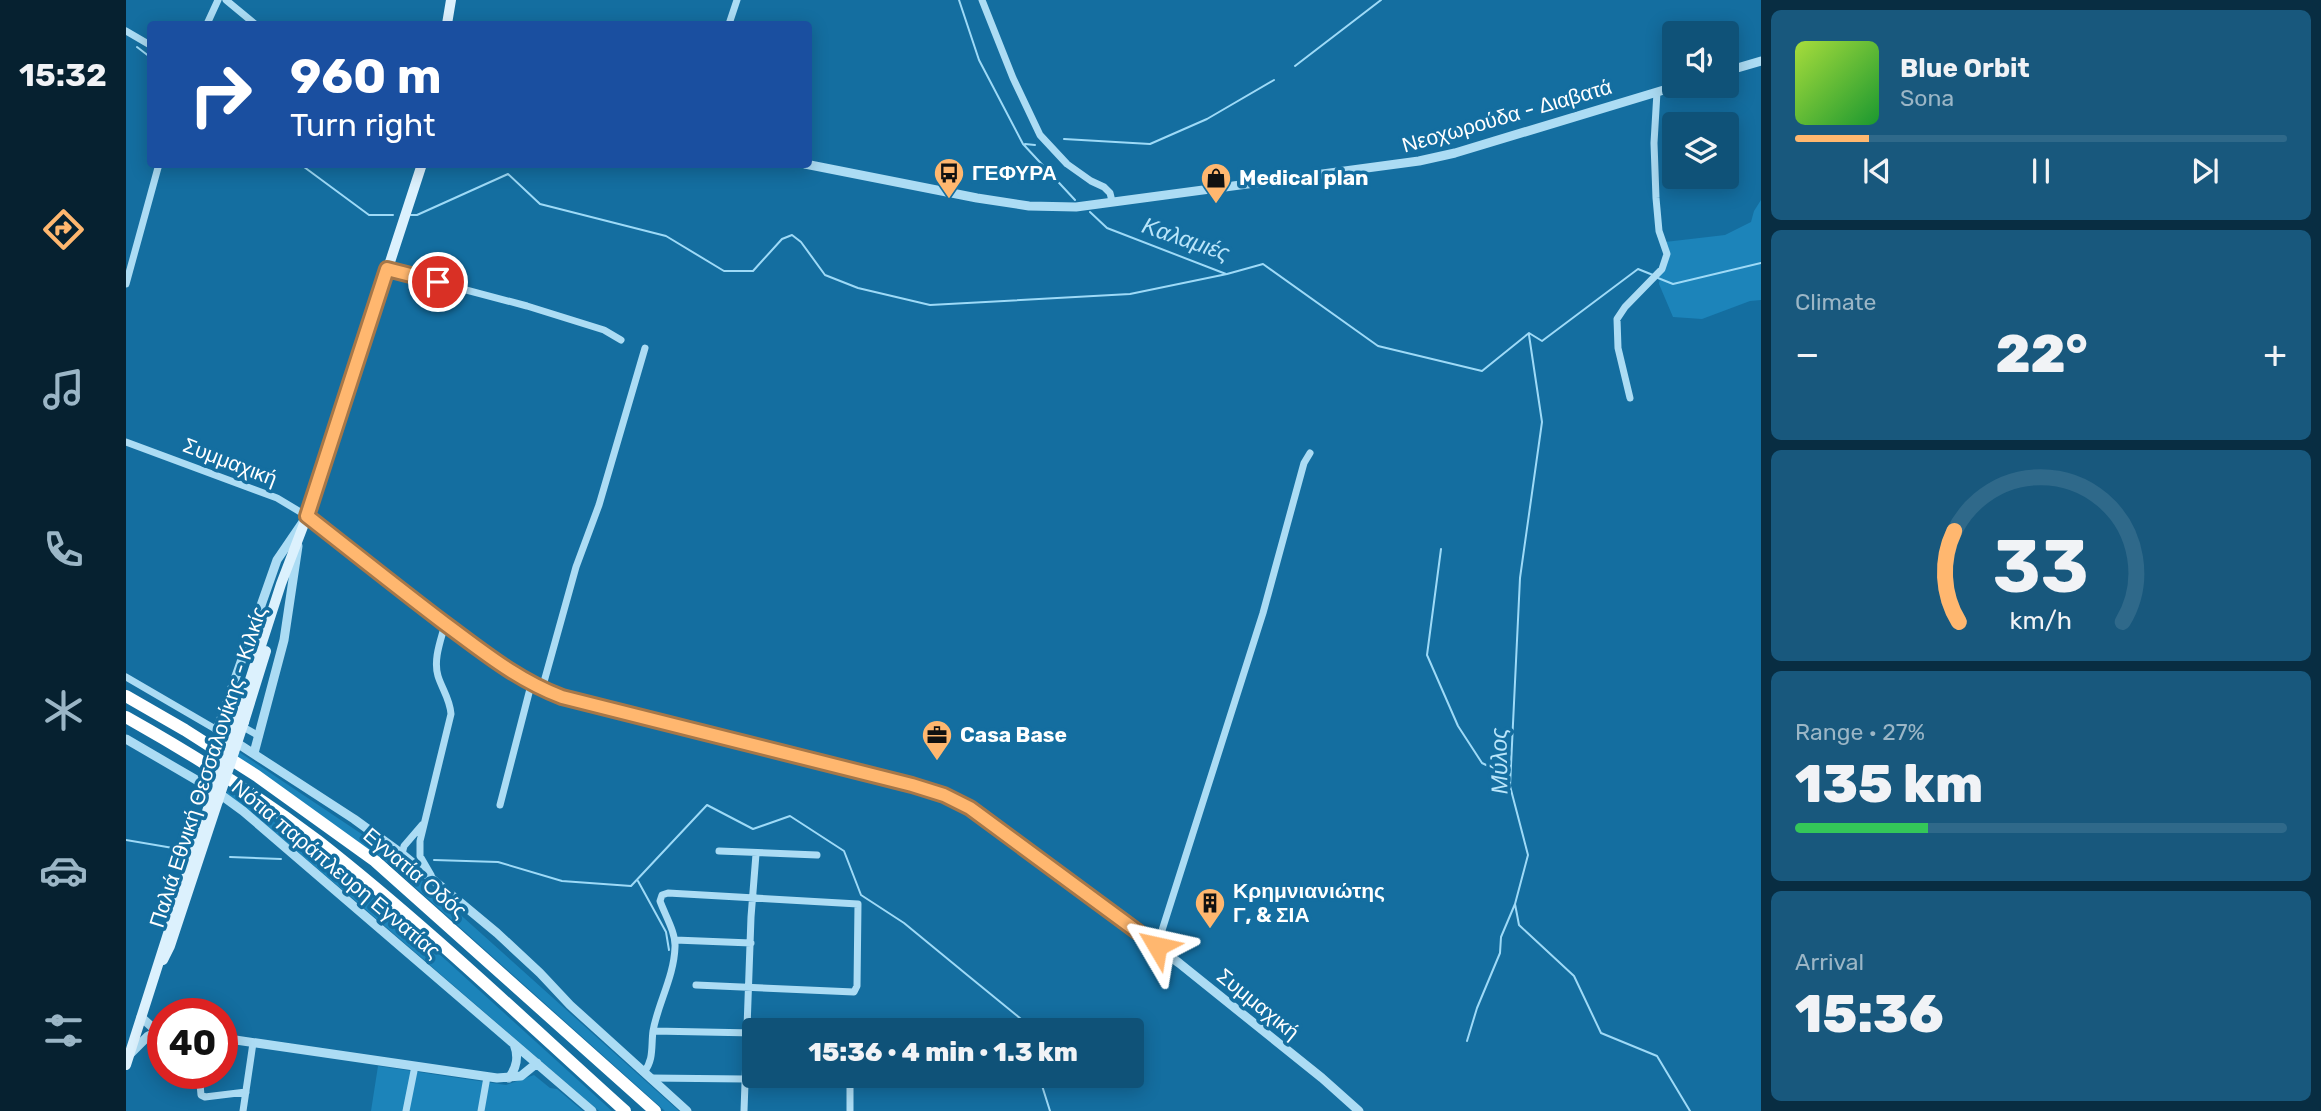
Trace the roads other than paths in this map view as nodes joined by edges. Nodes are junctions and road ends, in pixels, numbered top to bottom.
1 (218, 0) edge
2 (226, 0) edge
3 (451, 0) edge
4 (737, 0) edge
5 (982, 0) edge
6 (208, 21) edge
7 (251, 21) edge
8 (448, 21) edge
9 (730, 21) edge
10 (126, 31) edge
11 (147, 42) edge
12 (1761, 61) edge
13 (1739, 67) edge
14 (1662, 90) edge
15 (1657, 92) junction
16 (812, 165) edge
17 (158, 168) edge
18 (421, 168) edge
19 (1112, 201) junction
20 (387, 269) junction
21 (126, 284) edge
22 (621, 340) dead end
23 (645, 348) dead end
24 (1630, 398) dead end
25 (126, 442) edge
26 (1310, 453) dead end
27 (307, 516) junction
28 (299, 541) junction
29 (445, 624) junction
30 (126, 677) edge
31 (531, 685) junction
32 (542, 690) junction
33 (126, 696) edge
34 (222, 715) junction
35 (126, 717) edge
36 (217, 730) junction
37 (259, 736) junction
38 (126, 739) edge
39 (254, 753) junction
40 (500, 805) dead end
41 (422, 824) junction
42 (420, 841) junction
43 (719, 851) dead end
44 (402, 854) junction
45 (756, 854) junction
46 (817, 855) dead end
47 (435, 881) junction
48 (752, 897) junction
49 (675, 940) junction
50 (751, 943) junction
51 (1157, 946) junction
52 (696, 985) dead end
53 (749, 986) junction
54 (141, 1017) junction
55 (750, 1018) edge
56 (147, 1019) edge
57 (147, 1023) edge
58 (653, 1031) junction
59 (742, 1033) edge
60 (147, 1037) edge
61 (238, 1041) edge
62 (513, 1042) junction
63 (253, 1043) junction
64 (128, 1060) edge
65 (537, 1063) junction
66 (415, 1066) junction
67 (647, 1075) junction
68 (487, 1077) junction
69 (511, 1077) junction
70 (742, 1079) edge
71 (745, 1088) edge
72 (850, 1088) edge
73 (199, 1089) edge
74 (246, 1093) junction
75 (243, 1111) edge
76 (405, 1111) edge
77 (481, 1111) edge
78 (592, 1111) edge
79 (625, 1111) edge
80 (655, 1111) edge
81 (687, 1111) edge
82 (744, 1111) edge
83 (850, 1111) edge
84 (1359, 1111) edge

1 - 6 street
2 - 7 street
3 - 8 main road
4 - 9 street
5 - 19 street
10 - 11 street
12 - 13 street
14 - 15 street, Νεοχωρούδα - Διαβατά
15 - 19 street, Νεοχωρούδα - Διαβατά
15 - 24 street
16 - 19 street, Νεοχωρούδα - Διαβατά
17 - 21 street
18 - 20 main road, Παλιά Εθνική Θεσσαλονίκης - Κιλκίς
20 - 22 street
20 - 27 main road, Παλιά Εθνική Θεσσαλονίκης - Κιλκίς
23 - 32 street
25 - 27 street, Συμμαχική
26 - 51 street
27 - 28 main road, Παλιά Εθνική Θεσσαλονίκης - Κιλκίς
27 - 29 street, Συμμαχική
27 - 34 street
28 - 37 street
28 - 54 main road, Παλιά Εθνική Θεσσαλονίκης - Κιλκίς, bridge
29 - 31 street, Συμμαχική
29 - 41 street
30 - 36 street
31 - 32 street, Συμμαχική
31 - 40 street
32 - 51 street, Συμμαχική
33 - 80 highway, Εγνατία Οδός
34 - 36 street
34 - 37 street
35 - 79 highway, Εγνατία Οδός
36 - 39 street
37 - 39 street
38 - 62 street, Νότια παράπλευρη Εγνατίας
39 - 44 street
41 - 42 street
41 - 44 street
42 - 44 street
42 - 47 street
43 - 45 street
44 - 47 street
45 - 46 street
45 - 48 street
47 - 67 street
48 - 49 street
48 - 50 street
48 - 53 street
49 - 50 street
49 - 58 street
50 - 53 street
51 - 84 street, Συμμαχική
52 - 53 street
53 - 55 street
54 - 56 street
54 - 57 street
54 - 64 main road, Παλιά Εθνική Θεσσαλονίκης - Κιλκίς
58 - 59 street
58 - 67 street
60 - 64 street
61 - 63 street
62 - 65 street, Νότια παράπλευρη Εγνατίας
62 - 69 street
63 - 66 street
63 - 74 street
65 - 69 street
65 - 78 street
66 - 68 street
66 - 76 street
67 - 70 street
67 - 81 street
68 - 69 street
68 - 77 street
71 - 82 street
72 - 83 street
73 - 74 street
74 - 75 street

